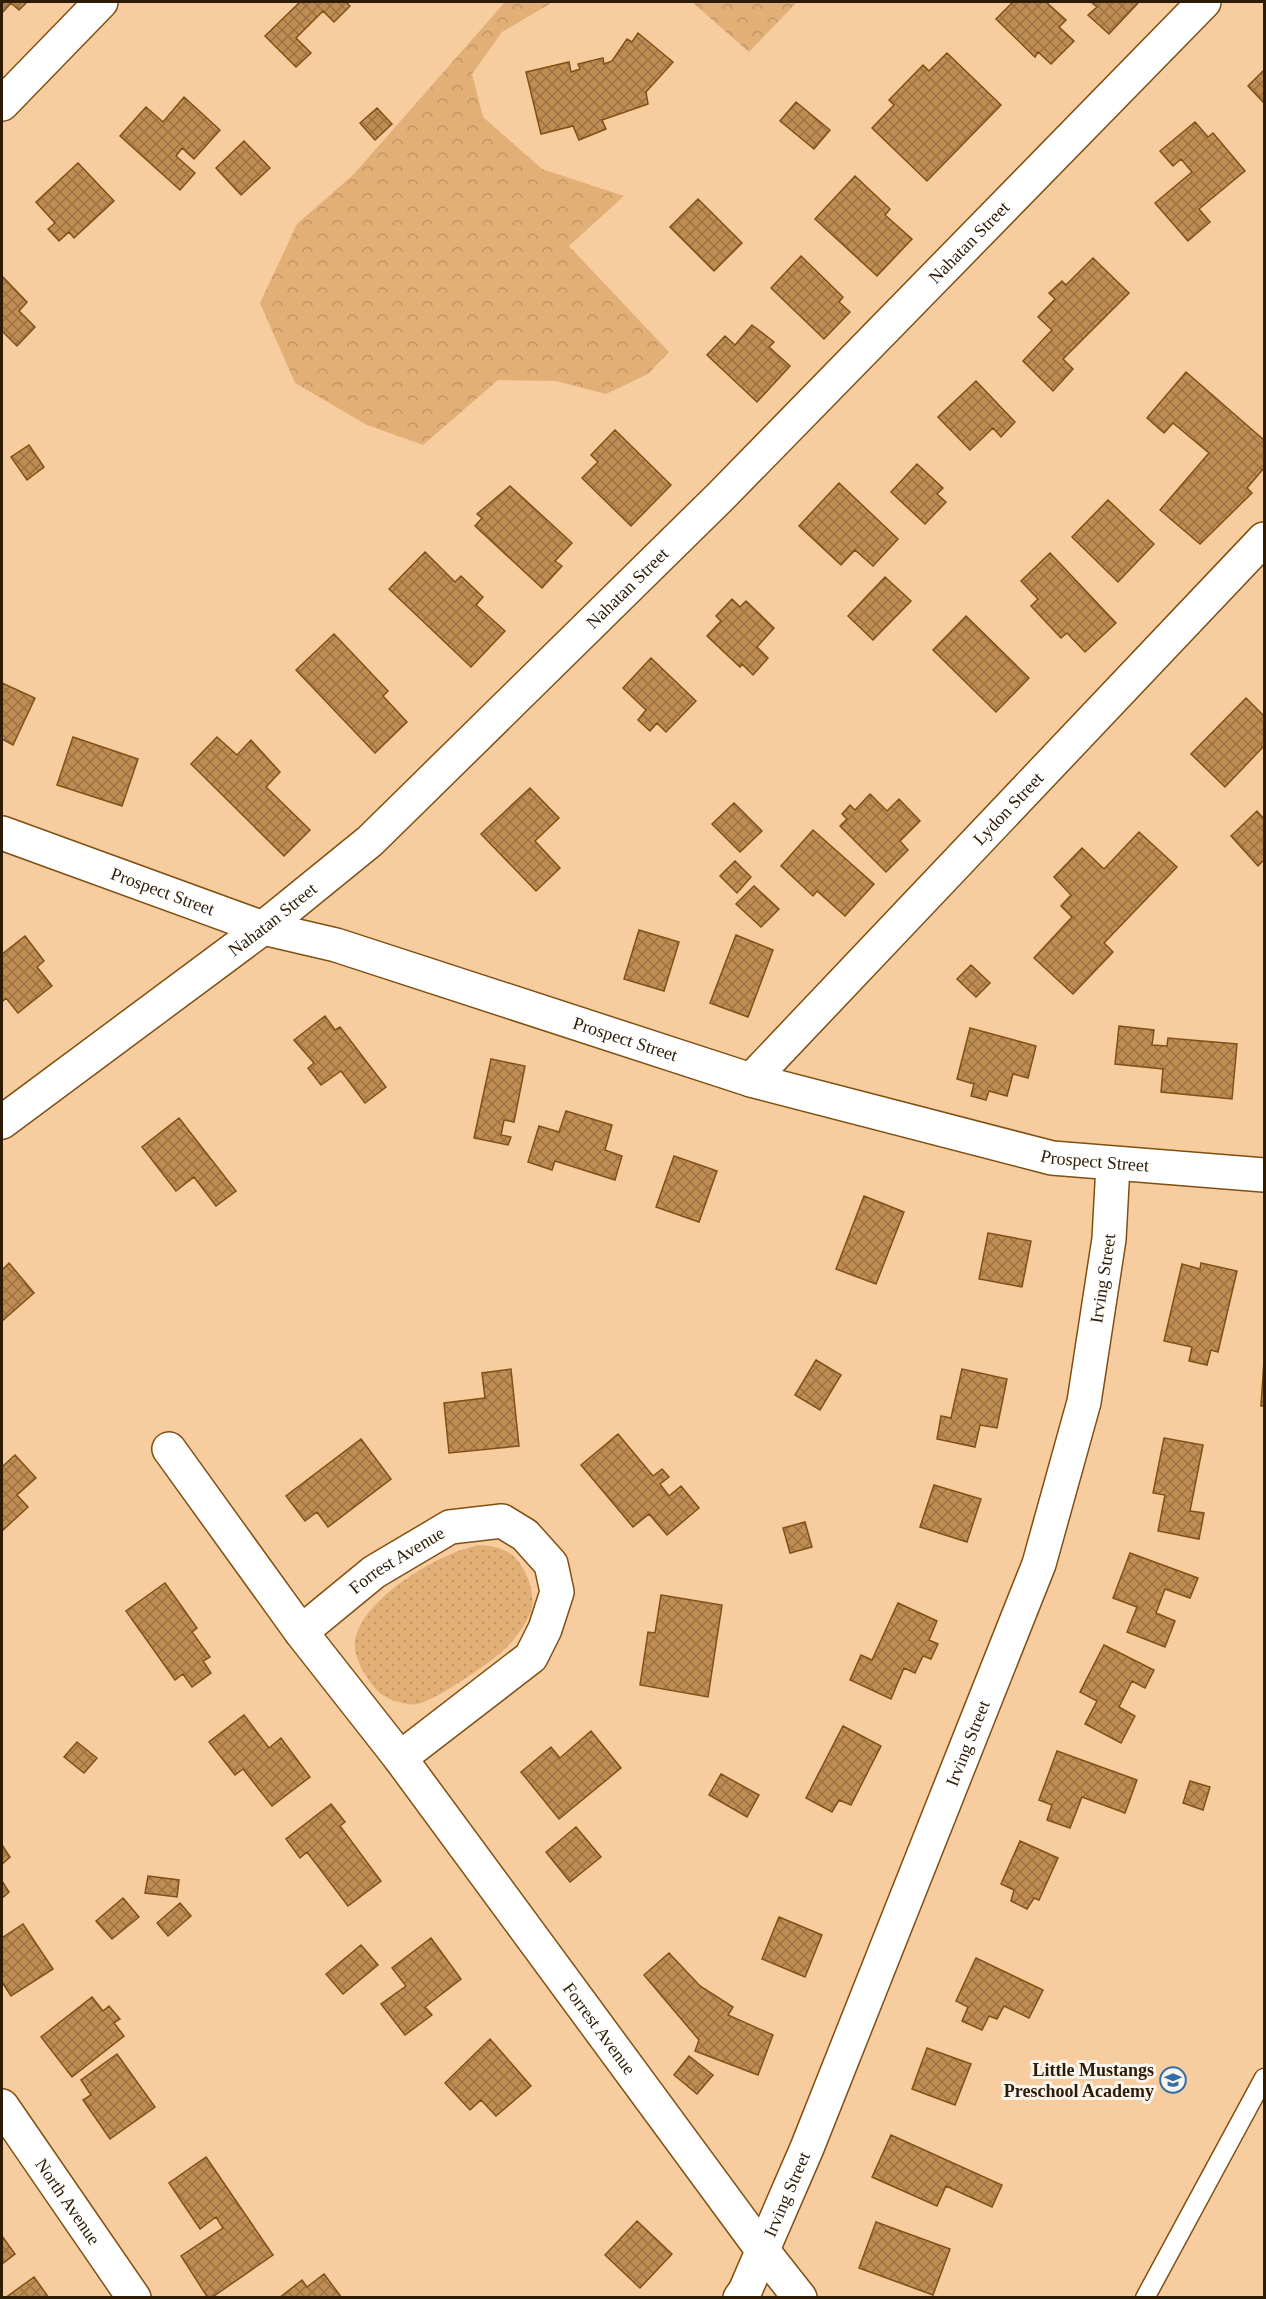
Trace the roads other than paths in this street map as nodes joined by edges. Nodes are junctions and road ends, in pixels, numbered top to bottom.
1 (101, 2) edge
2 (1204, 2) edge
3 (2, 104) edge
4 (1264, 539) edge
5 (2, 833) edge
6 (263, 928) junction
7 (751, 1080) junction
8 (2, 1122) edge
9 (1113, 1165) junction
10 (1261, 1170) edge
11 (169, 1449) dead end
12 (301, 1632) junction
13 (400, 1758) junction
14 (1264, 2078) edge
15 (2, 2106) edge
16 (763, 2251) junction
17 (134, 2298) edge
18 (740, 2298) edge
19 (800, 2298) edge
20 (1145, 2298) edge

1 - 3 street
2 - 6 street, Nahatan Street
4 - 7 street, Lydon Street
5 - 6 street, Prospect Street
6 - 7 street, Prospect Street
6 - 8 street, Nahatan Street
7 - 9 street, Prospect Street
9 - 10 street, Prospect Street
9 - 16 street, Irving Street
11 - 12 street, Forrest Avenue
12 - 13 street, Forrest Avenue
12 - 13 street, Forrest Avenue
13 - 16 street, Forrest Avenue
14 - 20 lane
15 - 17 street, North Avenue
16 - 18 street, Irving Street
16 - 19 street, Forrest Avenue

